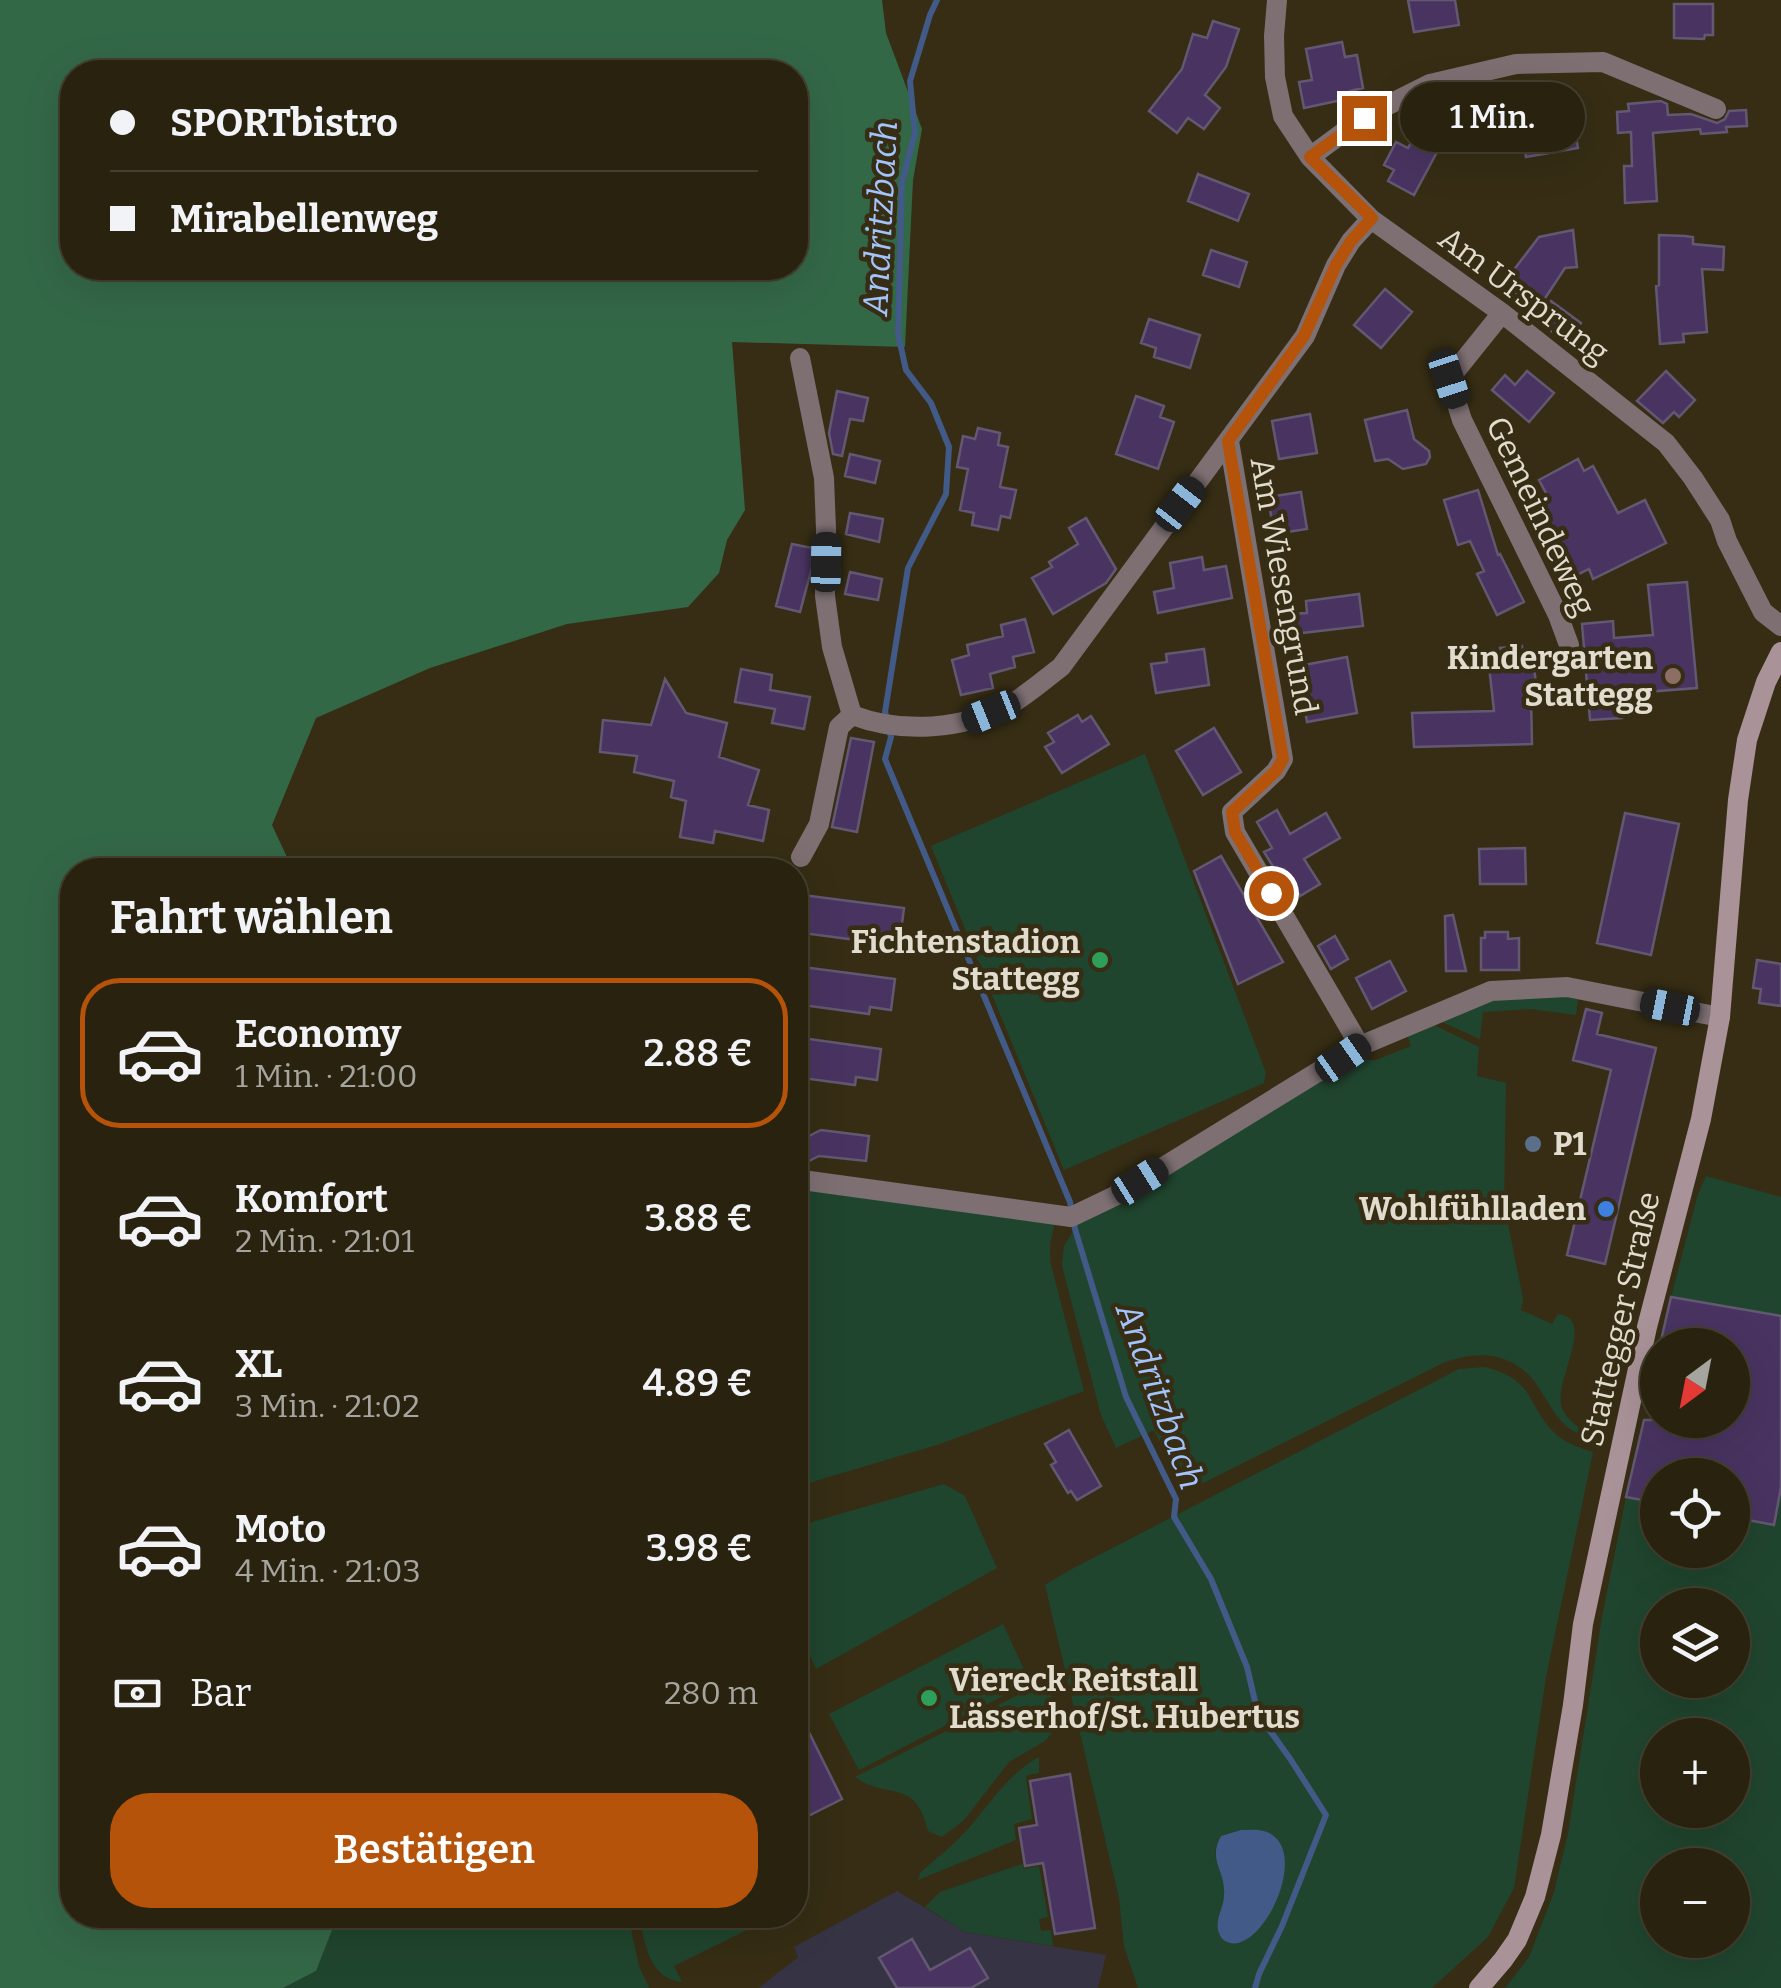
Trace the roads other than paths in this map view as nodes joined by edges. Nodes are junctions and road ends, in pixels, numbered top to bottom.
1 (1277, 0) edge
2 (1716, 110) dead end
3 (1310, 157) junction
4 (1372, 218) junction
5 (1502, 313) junction
6 (800, 358) dead end
7 (1228, 441) junction
8 (1781, 626) edge
9 (1569, 645) dead end
10 (1781, 652) edge
11 (1774, 684) edge
12 (862, 718) junction
13 (801, 857) dead end
14 (1720, 1017) junction
15 (1360, 1046) junction
16 (808, 1181) edge
17 (1478, 1988) edge

1 - 3 street, Am Ursprung
2 - 3 street
3 - 4 street, Am Ursprung
4 - 5 street, Am Ursprung
4 - 7 street
5 - 8 street, Am Ursprung
5 - 9 street, Gemeindeweg
6 - 12 street
7 - 12 street
7 - 15 street, Am Wiesengrund
10 - 11 main road, Stattegger Straße
11 - 14 main road, Stattegger Straße
12 - 13 street
14 - 15 street
14 - 17 main road, Stattegger Straße
15 - 16 street

